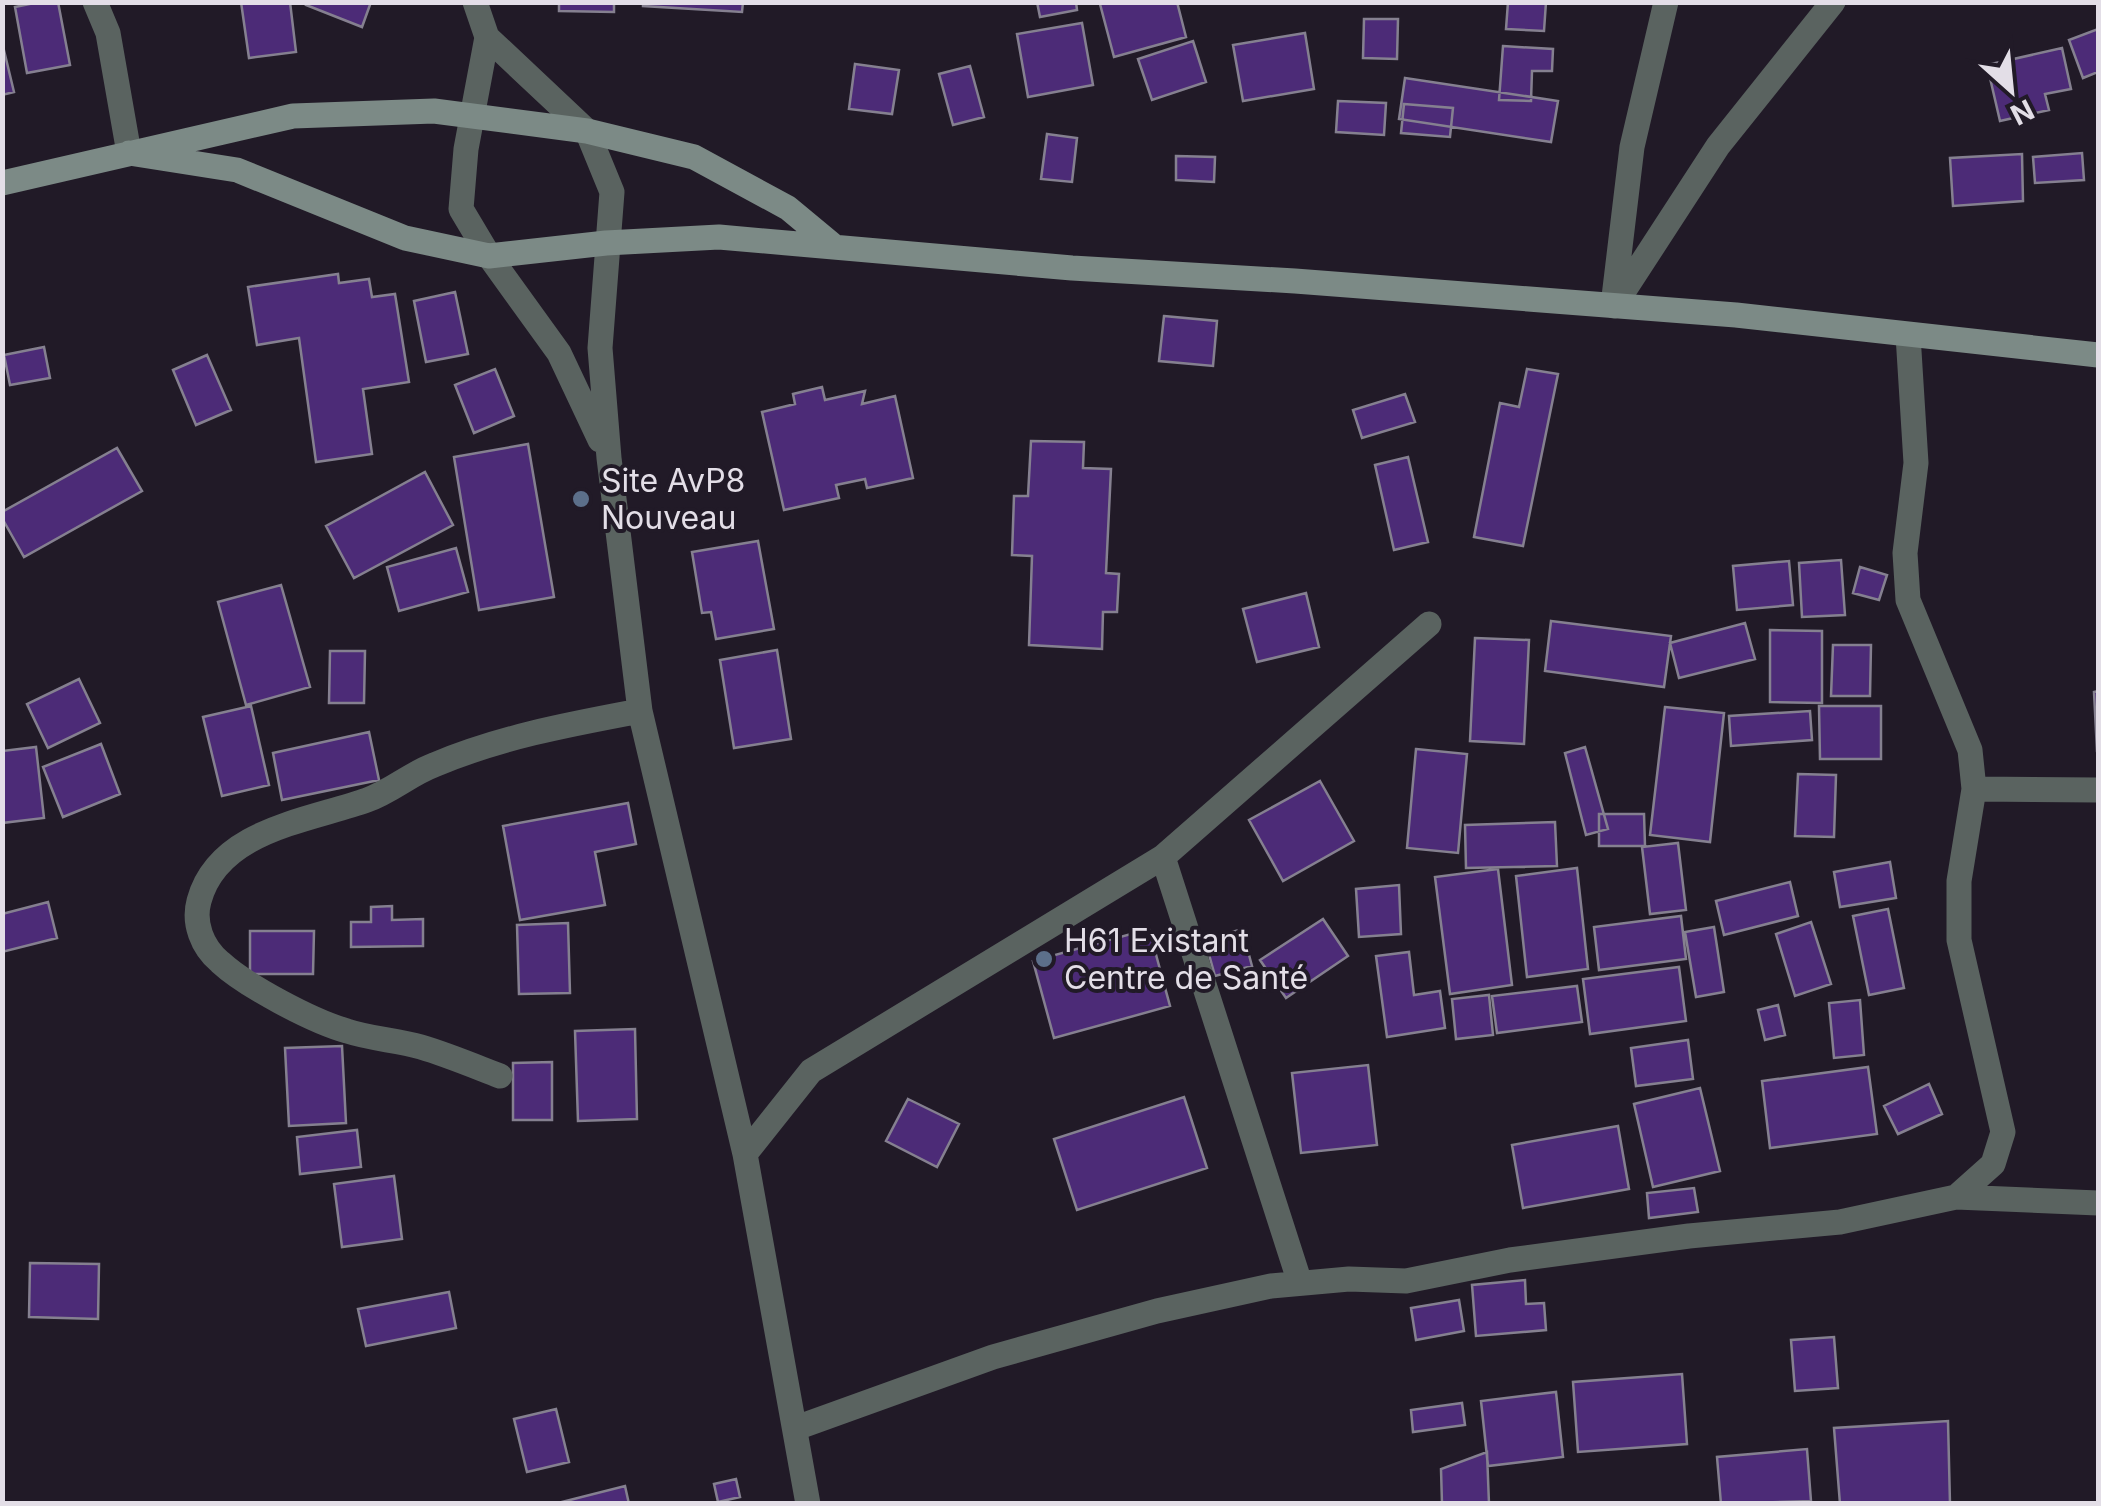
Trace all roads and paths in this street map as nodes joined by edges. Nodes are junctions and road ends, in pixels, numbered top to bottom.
1 (95, 2) edge
2 (475, 2) edge
3 (1666, 2) edge
4 (1833, 2) edge
5 (487, 37) junction
6 (472, 116) junction
7 (587, 131) junction
8 (129, 153) junction
9 (2, 184) edge
10 (606, 243) junction
11 (835, 247) junction
12 (489, 256) junction
13 (1614, 306) junction
14 (1908, 335) junction
15 (2098, 355) edge
16 (609, 458) junction
17 (1429, 624) dead end
18 (640, 710) junction
19 (1974, 789) junction
20 (2098, 790) edge
21 (1163, 856) junction
22 (500, 1076) dead end
23 (746, 1154) junction
24 (1956, 1197) junction
25 (2098, 1203) edge
26 (1300, 1283) junction
27 (796, 1428) junction
28 (808, 1504) edge

1 - 8 street
2 - 5 street
3 - 13 street
4 - 13 street
5 - 6 street
5 - 7 street
6 - 7 main road
6 - 8 main road
6 - 12 street
7 - 10 street
7 - 11 main road
8 - 9 main road
8 - 12 main road
10 - 11 main road
10 - 12 main road
10 - 16 street
11 - 13 main road
12 - 16 street
13 - 14 main road
14 - 15 main road
14 - 19 street
16 - 18 street
17 - 21 street
18 - 22 street
18 - 23 street
19 - 20 street
19 - 24 street
21 - 23 street
21 - 26 street
23 - 27 street
24 - 25 street
24 - 26 street
26 - 27 street
27 - 28 street

